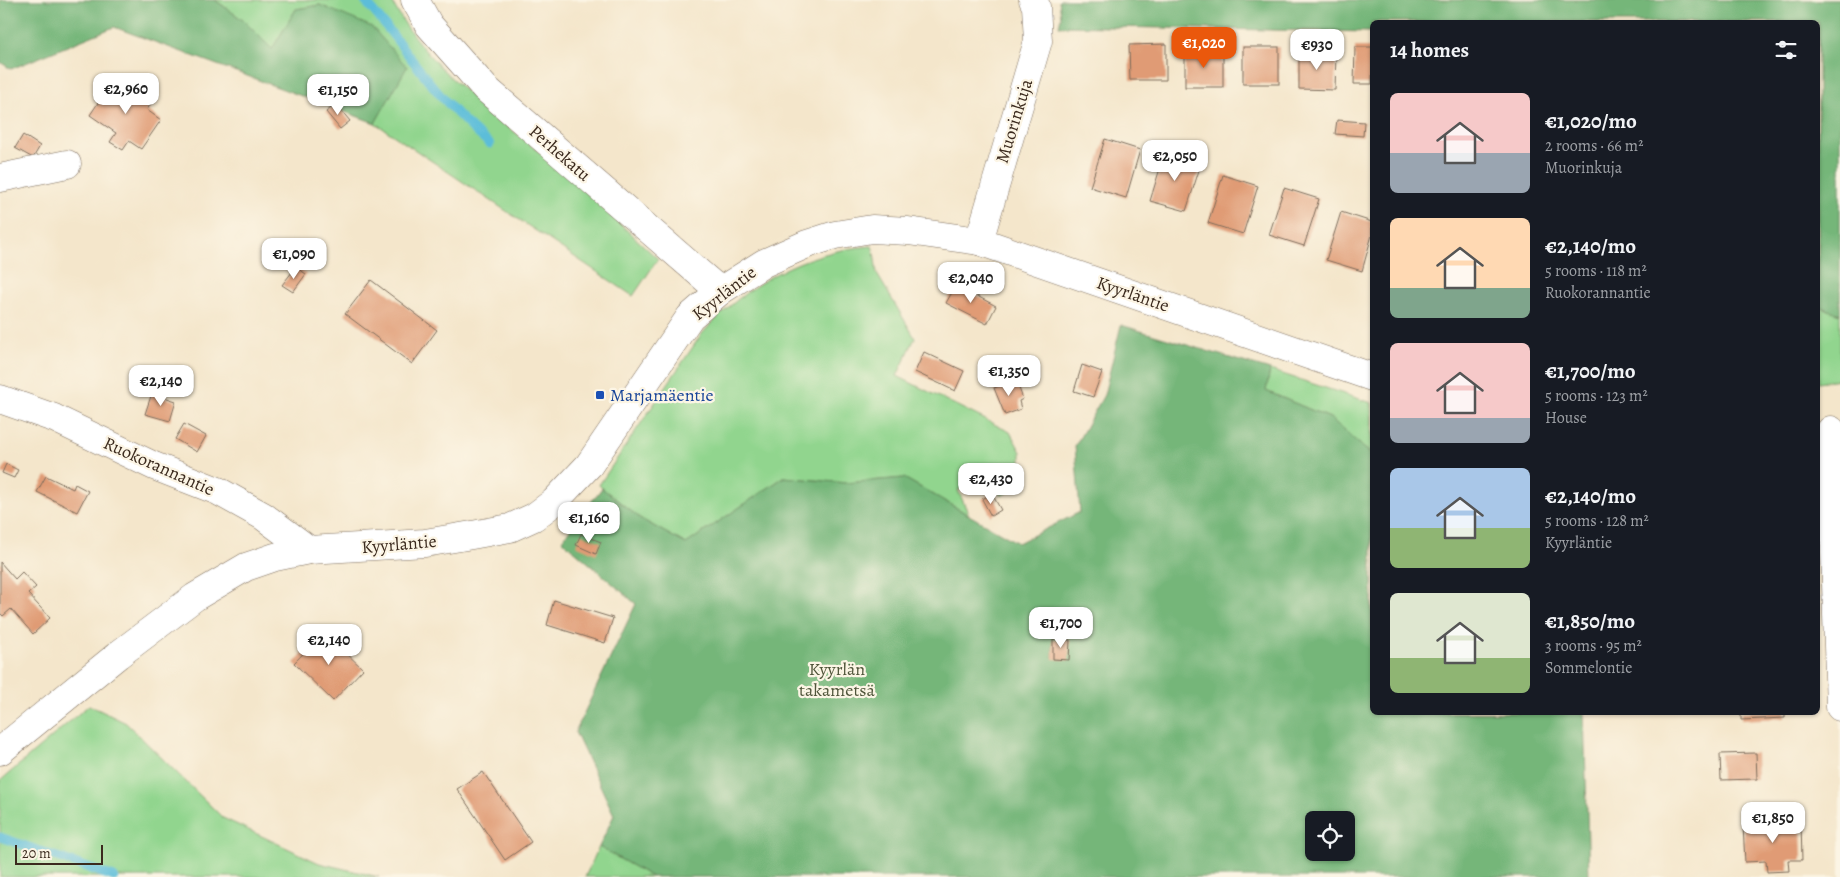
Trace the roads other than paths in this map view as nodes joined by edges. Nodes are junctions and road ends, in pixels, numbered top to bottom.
1 (415, 0) edge
2 (1033, 0) edge
3 (67, 164) dead end
4 (0, 178) edge
5 (979, 241) junction
6 (720, 291) junction
7 (1370, 376) edge
8 (0, 399) edge
9 (1829, 430) edge
10 (308, 550) junction
11 (1840, 707) edge
12 (0, 751) edge

1 - 6 street, Perhekatu
2 - 5 street, Muorinkuja
3 - 4 street
5 - 6 street, Kyyrläntie
5 - 7 street, Kyyrläntie
6 - 10 street, Kyyrläntie
8 - 10 street, Ruokorannantie
9 - 11 street
10 - 12 street, Kyyrläntie

